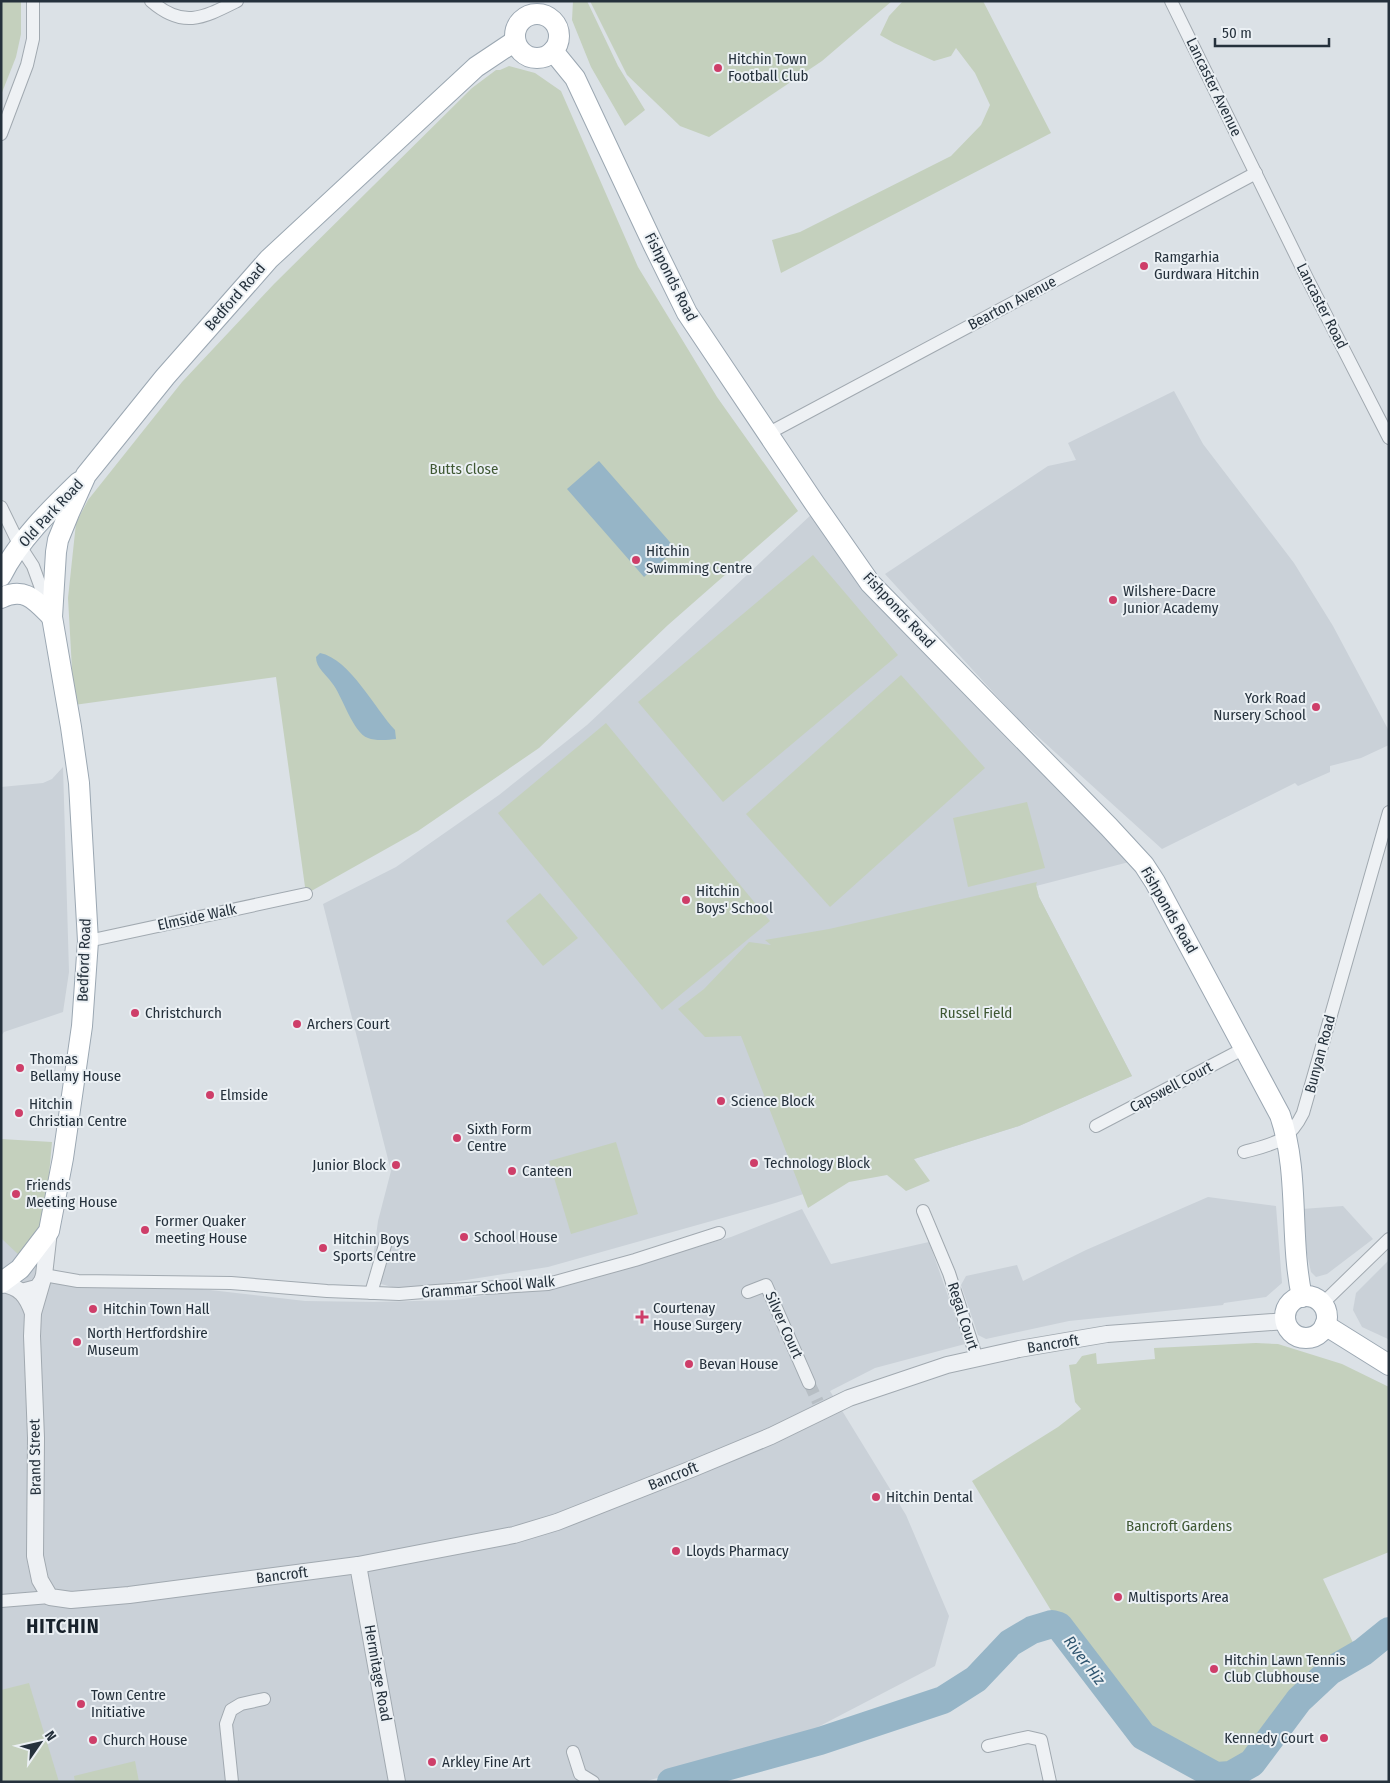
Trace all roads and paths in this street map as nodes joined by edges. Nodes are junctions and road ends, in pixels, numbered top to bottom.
1 (33, 1) edge
2 (151, 1) edge
3 (237, 1) edge
4 (1171, 1) edge
5 (547, 8) edge
6 (515, 41) junction
7 (553, 51) junction
8 (1, 134) edge
9 (1256, 173) junction
10 (769, 433) junction
11 (1389, 438) edge
12 (86, 475) junction
13 (1, 508) edge
14 (20, 546) junction
15 (1, 576) edge
16 (1, 598) edge
17 (52, 617) junction
18 (1389, 812) edge
19 (306, 894) dead end
20 (88, 941) junction
21 (1245, 1048) junction
22 (1096, 1126) dead end
23 (1287, 1136) junction
24 (1244, 1152) dead end
25 (923, 1211) dead end
26 (49, 1231) junction
27 (719, 1233) dead end
28 (1389, 1239) edge
29 (386, 1245) dead end
30 (44, 1275) junction
31 (1, 1283) edge
32 (21, 1290) junction
33 (748, 1292) dead end
34 (371, 1293) junction
35 (1302, 1296) junction
36 (1322, 1304) junction
37 (33, 1313) junction
38 (1286, 1321) junction
39 (1325, 1325) junction
40 (977, 1359) junction
41 (1389, 1365) edge
42 (809, 1383) tunnel mouth
43 (358, 1565) junction
44 (50, 1597) junction
45 (1, 1601) edge
46 (264, 1699) dead end
47 (988, 1746) dead end
48 (573, 1752) dead end
49 (232, 1782) edge
50 (397, 1782) edge
51 (592, 1782) edge
52 (1050, 1782) edge

1 - 8 street
2 - 3 street
4 - 9 street, Lancaster Avenue
5 - 6 main road
5 - 7 main road
6 - 7 main road
6 - 12 main road, Bedford Road
7 - 10 main road, Fishponds Road
9 - 10 street, Bearton Avenue
9 - 11 street, Lancaster Road
10 - 21 main road, Fishponds Road
12 - 14 main road, Old Park Road
12 - 17 main road, Bedford Road
13 - 14 street, Bedford Road
14 - 15 main road, Old Park Road
14 - 17 street, Bedford Road
16 - 17 main road
17 - 20 main road, Bedford Road
18 - 23 street, Bunyan Road
19 - 20 street, Elmside Walk
20 - 26 main road, Bedford Road
21 - 22 street, Capswell Court
21 - 23 main road, Fishponds Road
23 - 24 street
23 - 35 main road
25 - 40 street, Regal Court
26 - 30 street, Brand Street
26 - 31 main road, Bedford Road
27 - 34 street, Grammar School Walk
28 - 36 street
29 - 34 street
30 - 32 street
30 - 34 street, Grammar School Walk
30 - 37 street, Brand Street
31 - 32 street
32 - 37 street, Brand Street
33 - 42 street, Silver Court
35 - 36 main road
35 - 38 main road
36 - 39 main road
37 - 44 street, Brand Street
38 - 39 main road
38 - 40 street, Bancroft
39 - 41 main road
40 - 43 street, Bancroft
43 - 44 street, Bancroft
43 - 50 street, Hermitage Road
44 - 45 street
46 - 49 street
47 - 52 street
48 - 51 street

